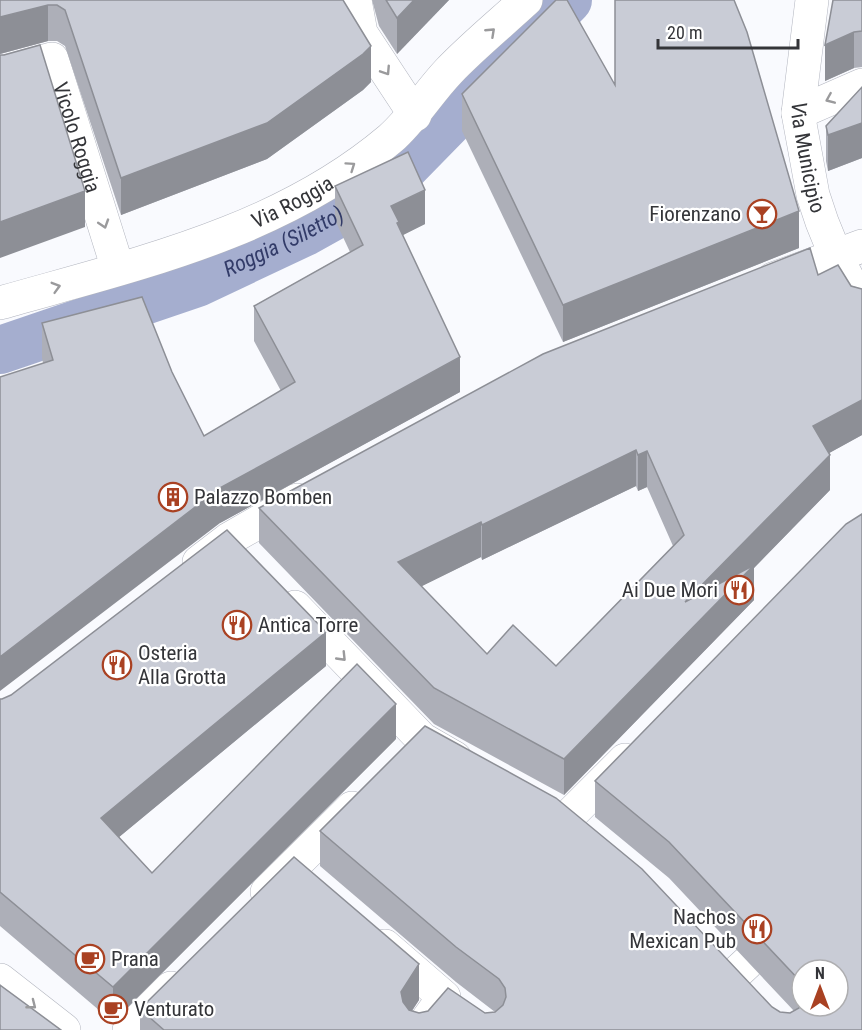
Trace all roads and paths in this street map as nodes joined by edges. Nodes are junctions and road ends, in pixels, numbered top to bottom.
1 (355, 0) edge
2 (526, 0) edge
3 (812, 0) edge
4 (0, 73) edge
5 (862, 85) edge
6 (798, 113) junction
7 (415, 115) junction
8 (848, 250) edge
9 (118, 269) junction
10 (741, 292) edge
11 (0, 303) edge
12 (862, 306) edge
13 (324, 486) edge
14 (229, 539) junction
15 (253, 564) edge
16 (174, 581) edge
17 (277, 589) edge
18 (422, 740) junction
19 (644, 742) edge
20 (397, 763) edge
21 (484, 773) edge
22 (373, 787) edge
23 (536, 801) edge
24 (567, 818) junction
25 (593, 840) edge
26 (292, 867) junction
27 (319, 890) edge
28 (243, 916) edge
29 (364, 928) edge
30 (710, 951) edge
31 (194, 965) edge
32 (0, 980) edge
33 (745, 980) edge
34 (444, 997) junction
35 (471, 1017) edge
36 (64, 1030) edge
37 (129, 1030) edge
38 (420, 1030) edge

1 -> 7 street
7 -> 2 street, Via Roggia
3 - 6 street, Via Municipio
4 -> 9 street, Vicolo Roggia
5 -> 6 street
6 - 8 street, Via Municipio
9 -> 7 street, Via Roggia
8 - 10 street
8 - 12 street, Via Municipio
11 -> 9 street, Via Roggia
13 - 14 street
14 - 15 street
14 - 16 street
17 -> 18 street
18 - 20 street
18 - 21 street
19 - 24 street
22 - 26 street
23 - 24 street
24 - 25 street
26 - 27 street
26 - 28 street
29 - 34 street
30 - 33 street
31 - 37 street
32 -> 36 street
34 - 35 street
34 - 38 street

